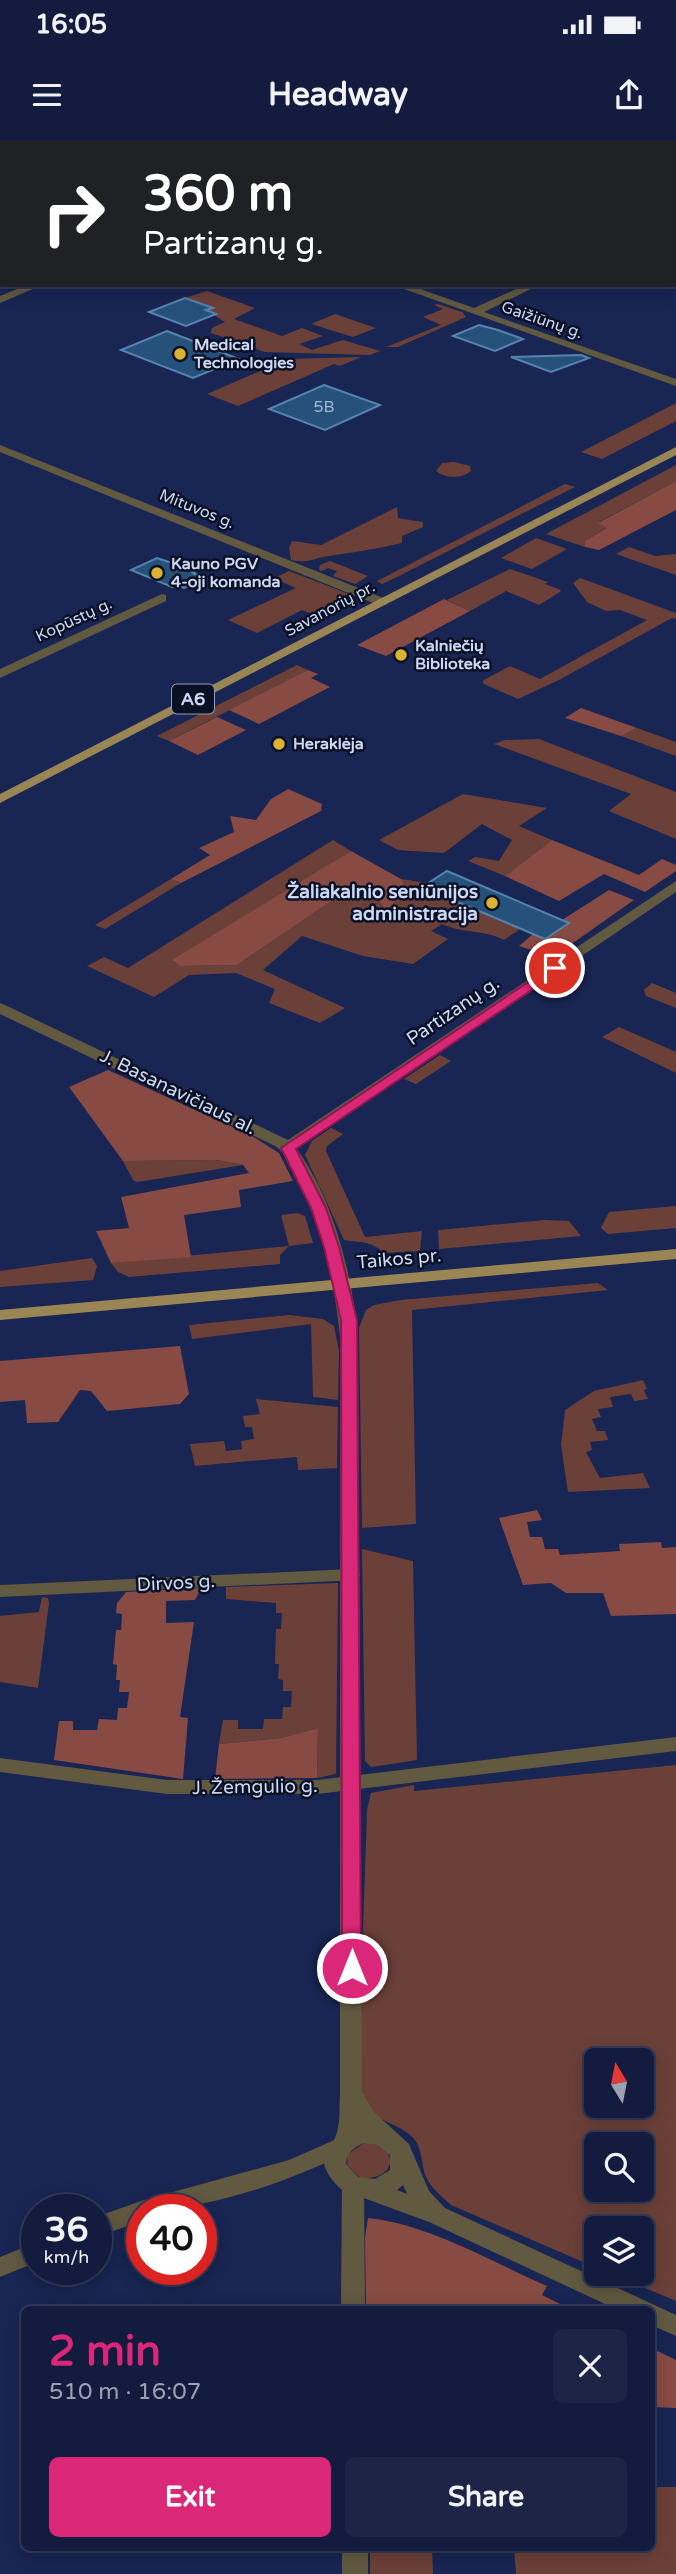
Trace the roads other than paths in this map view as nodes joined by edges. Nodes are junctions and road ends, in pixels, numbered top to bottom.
1 (32, 287) edge
2 (404, 287) edge
3 (530, 287) edge
4 (0, 300) edge
5 (474, 312) junction
6 (676, 383) edge
7 (0, 448) edge
8 (676, 450) edge
9 (162, 598) dead end
10 (382, 602) junction
11 (0, 674) edge
12 (0, 799) edge
13 (676, 885) edge
14 (0, 1008) edge
15 (288, 1148) junction
16 (676, 1254) edge
17 (342, 1285) junction
18 (0, 1315) edge
19 (351, 1575) junction
20 (0, 1591) edge
21 (676, 1744) edge
22 (0, 1765) edge
23 (351, 1784) junction
24 (352, 2093) junction
25 (384, 2136) junction
26 (342, 2144) junction
27 (403, 2161) junction
28 (294, 2168) junction
29 (354, 2184) junction
30 (203, 2194) edge
31 (437, 2215) junction
32 (21, 2258) edge
33 (0, 2267) edge
34 (354, 2306) edge
35 (633, 2306) edge
36 (655, 2316) edge
37 (676, 2326) edge
38 (355, 2551) edge
39 (355, 2574) edge

1 - 4 street
2 - 5 street, Gaižiūnų g.
3 - 5 street
5 - 6 street, Gaižiūnų g.
7 - 10 street, Mituvos g.
8 - 10 main road, Savanorių pr. / A6
9 - 11 street, Kopūstų g.
10 - 12 main road, Savanorių pr. / A6
13 - 15 street, Partizanų g.
14 - 15 street, J. Basanavičiaus al.
15 - 17 street
16 - 17 main road, Taikos pr.
17 - 18 main road, Taikos pr.
17 - 19 street
19 - 20 street, Dirvos g.
19 - 23 street
21 - 23 street, J. Žemgulio g.
22 - 23 street, J. Žemgulio g.
23 - 24 street
24 - 25 street
24 - 26 street
25 - 26 street
25 - 27 street
26 - 28 street
26 - 29 street
27 - 29 street
27 - 31 street
28 - 29 street
28 - 30 street
29 - 31 street
29 - 34 street
31 - 35 street
32 - 33 street
36 - 37 street
38 - 39 street

